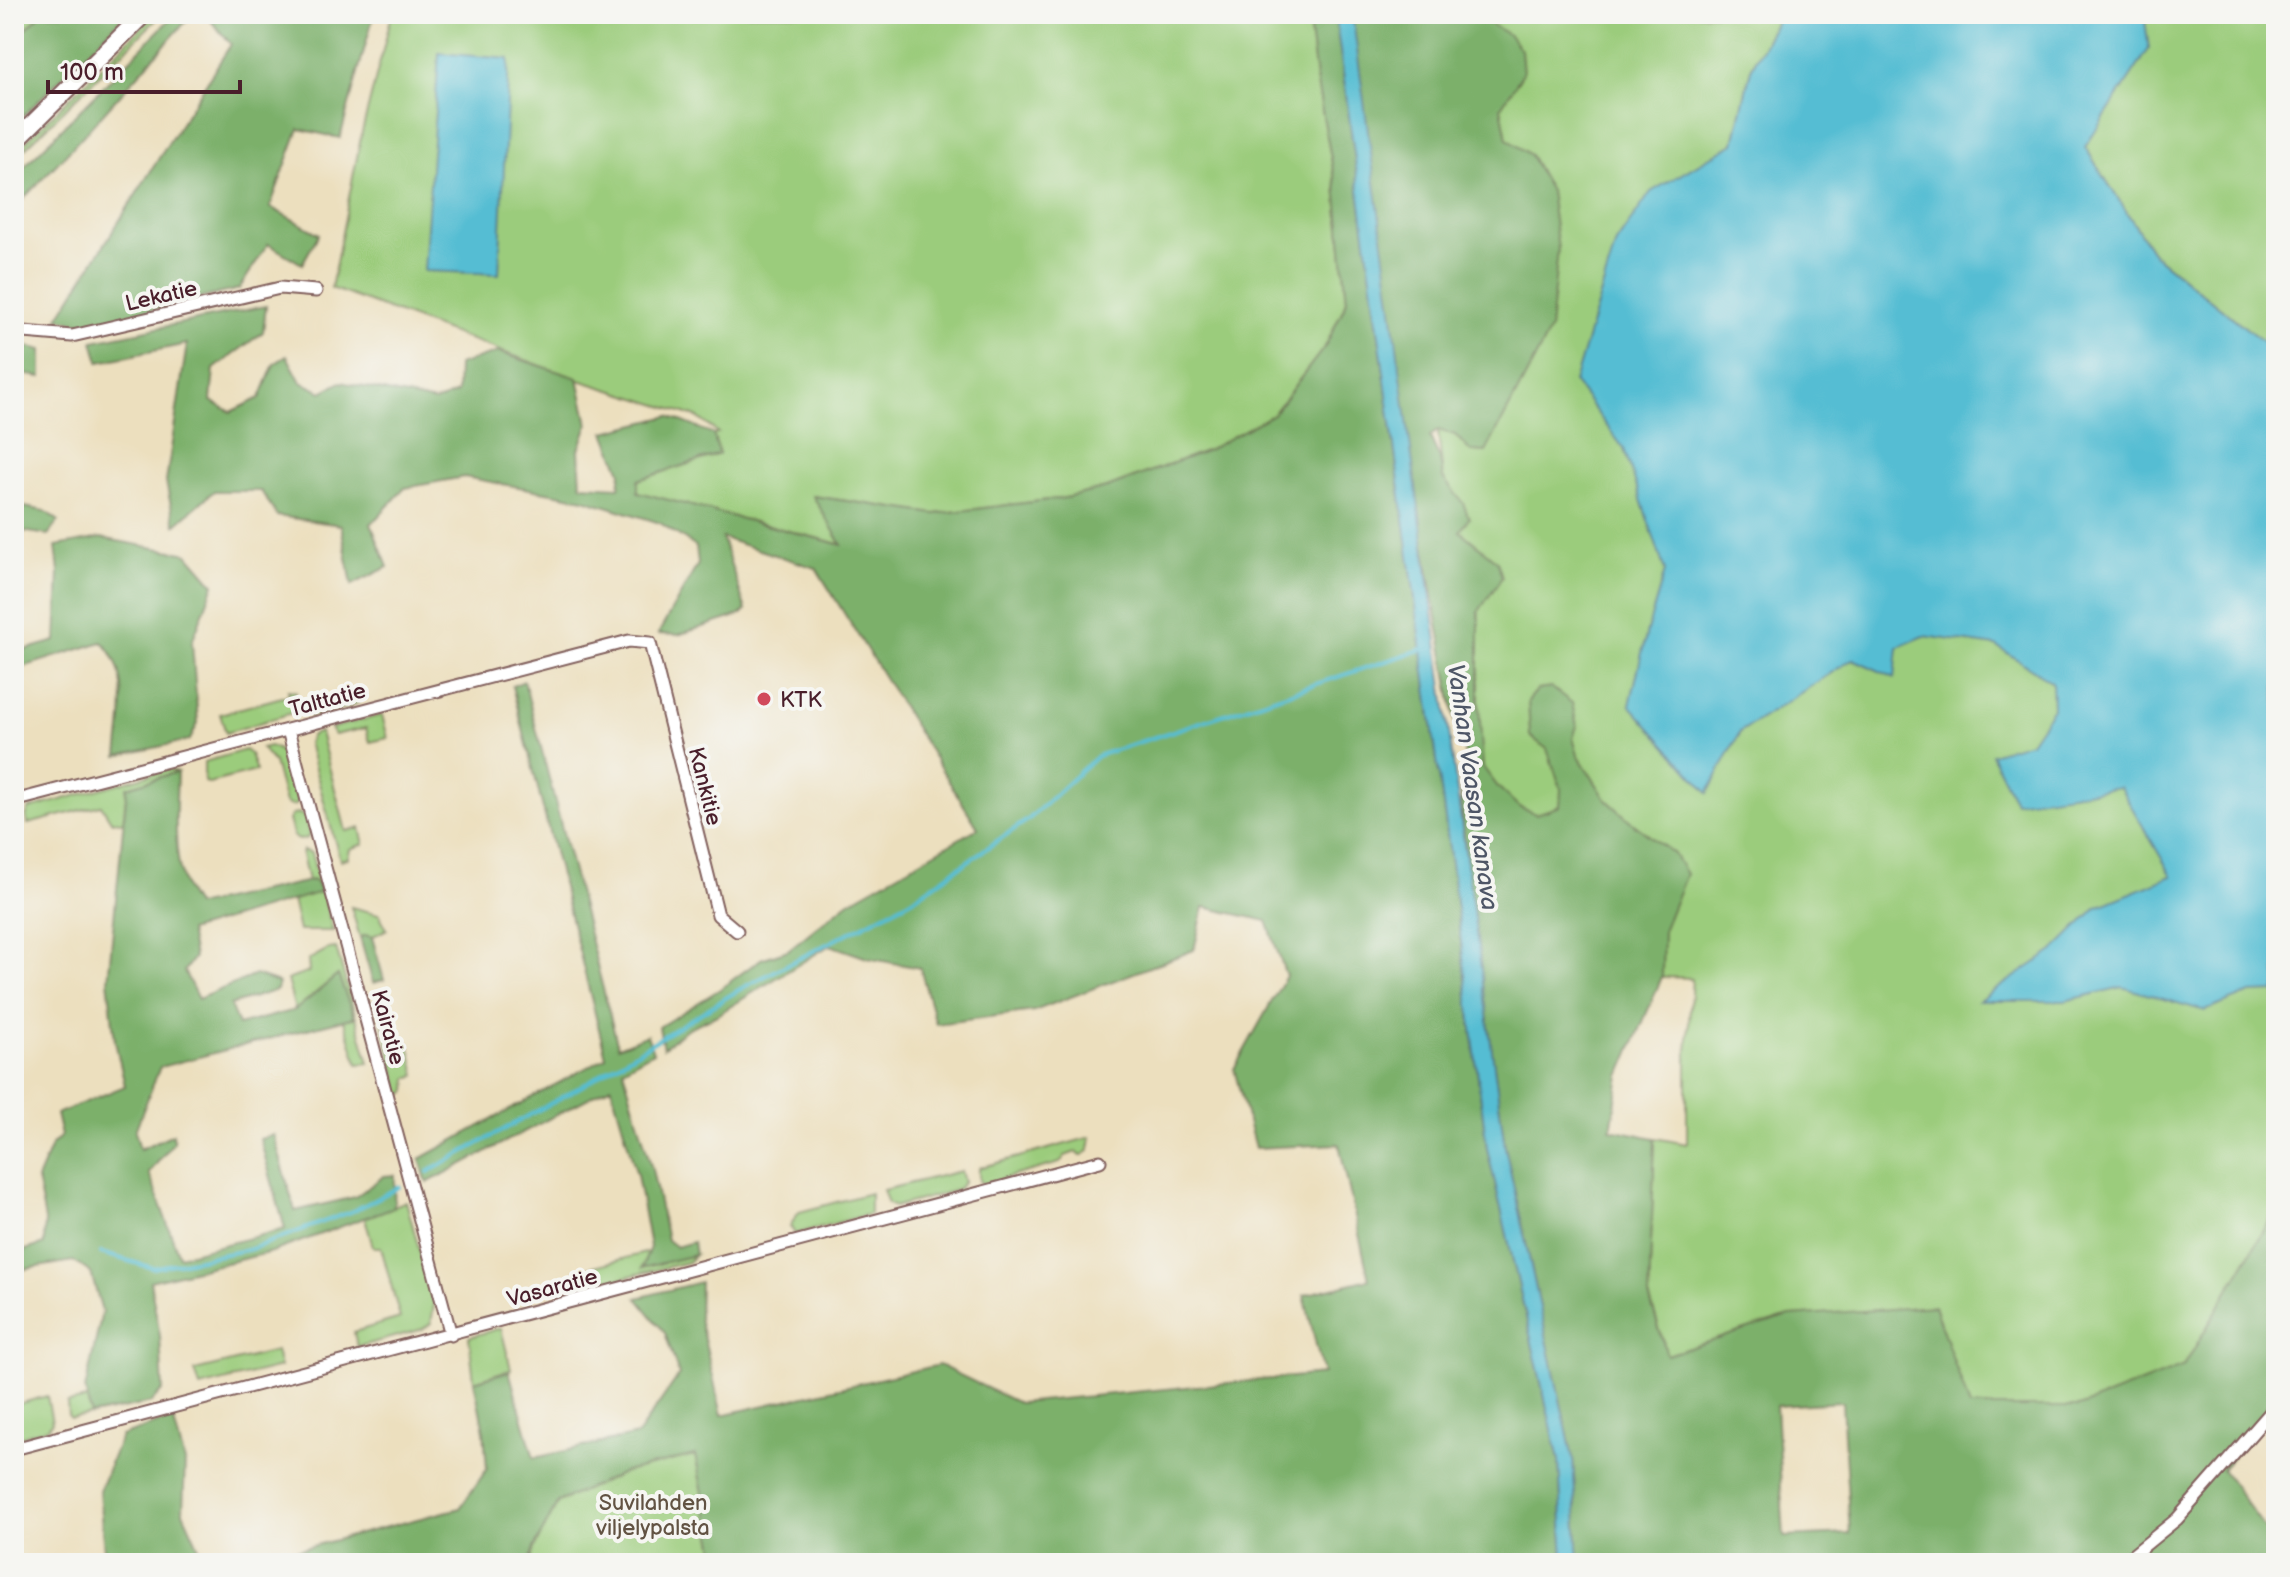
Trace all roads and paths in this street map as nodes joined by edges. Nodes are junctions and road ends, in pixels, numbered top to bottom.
1 (144, 14) edge
2 (14, 142) edge
3 (316, 291) dead end
4 (14, 328) edge
5 (650, 643) joint
6 (288, 730) junction
7 (14, 801) edge
8 (737, 931) dead end
9 (1100, 1161) dead end
10 (451, 1335) junction
11 (2276, 1406) edge
12 (14, 1449) edge
13 (2123, 1563) edge

1 - 2 street
3 - 4 street, Lekatie
5 - 6 street, Talttatie
5 - 8 street, Kankitie
6 - 7 street, Talttatie
6 - 10 street, Kairatie
9 - 10 street, Vasaratie
10 - 12 street, Vasaratie
11 - 13 street

